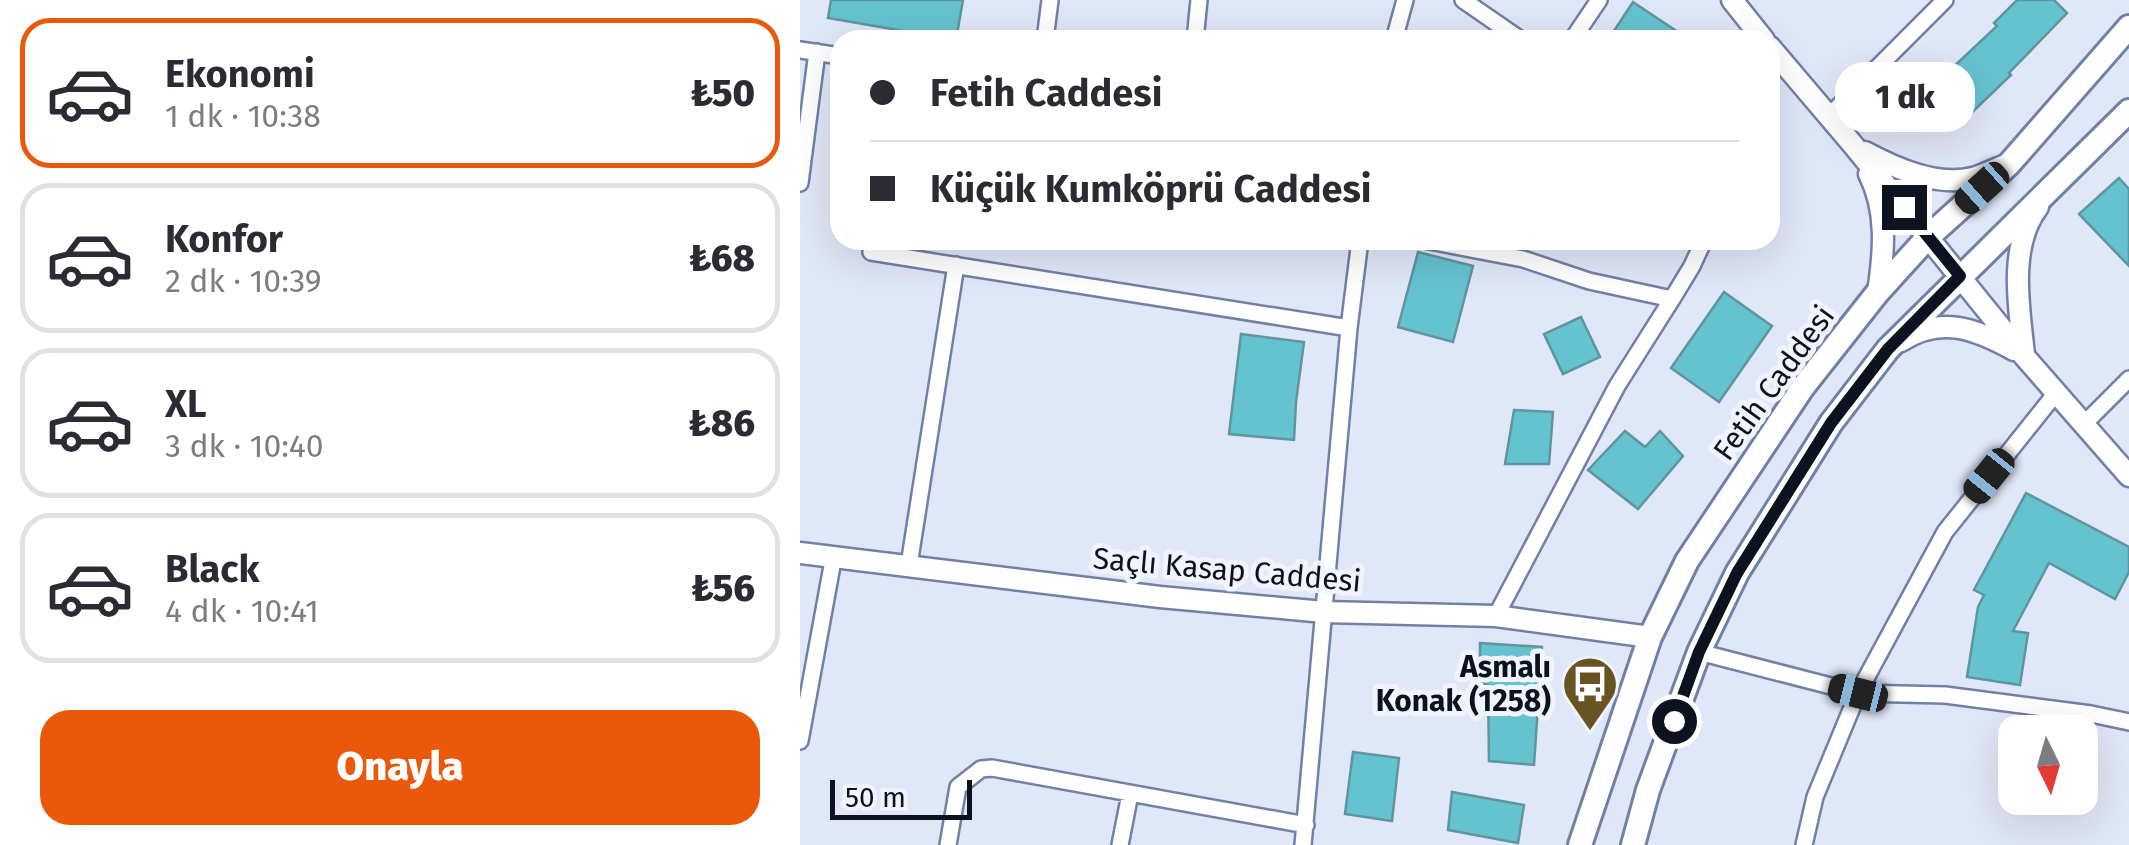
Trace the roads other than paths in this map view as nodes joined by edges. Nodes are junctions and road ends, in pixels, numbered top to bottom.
1 (1050, 0) edge
2 (1199, 0) edge
3 (1405, 0) edge
4 (1463, 0) edge
5 (1599, 0) edge
6 (1732, 0) edge
7 (1945, 0) edge
8 (2129, 27) edge
9 (1046, 30) edge
10 (1195, 30) edge
11 (1397, 30) edge
12 (1506, 30) edge
13 (1579, 30) edge
14 (1755, 30) edge
15 (800, 50) edge
16 (818, 52) junction
17 (830, 54) edge
18 (1780, 60) edge
19 (2129, 111) edge
20 (1829, 116) junction
21 (1854, 146) junction
22 (2009, 164) junction
23 (2064, 173) junction
24 (800, 183) edge
25 (1928, 237) junction
26 (1359, 250) edge
27 (1474, 250) edge
28 (1525, 250) edge
29 (1699, 250) edge
30 (871, 252) dead end
31 (1523, 260) junction
32 (956, 265) junction
33 (1960, 276) junction
34 (1878, 292) junction
35 (1672, 299) junction
36 (1348, 328) junction
37 (1888, 349) junction
38 (2024, 356) junction
39 (2129, 379) edge
40 (2056, 393) junction
41 (2083, 425) junction
42 (2129, 476) edge
43 (800, 553) edge
44 (834, 556) junction
45 (909, 565) junction
46 (1324, 612) junction
47 (1496, 616) junction
48 (1650, 637) junction
49 (1699, 652) junction
50 (1858, 693) junction
51 (2129, 722) edge
52 (800, 741) edge
53 (1130, 794) junction
54 (1306, 824) junction
55 (948, 845) edge
56 (1120, 845) edge
57 (1303, 845) edge
58 (1580, 845) edge
59 (1633, 845) edge
60 (1804, 845) edge

1 - 9 street
2 - 10 street
3 - 11 street
4 - 12 street
5 - 13 street
6 - 14 street
7 - 20 street
8 - 22 main road, Fetih Caddesi
15 - 16 street
16 - 17 street
16 - 24 street
18 - 20 street
19 - 23 main road
20 - 21 street
21 - 22 street
21 - 25 street
21 - 34 street
22 - 25 main road, Fetih Caddesi
23 - 33 main road
23 - 38 street
25 - 33 street
25 - 34 main road, Fetih Caddesi
26 - 36 street
27 - 31 street
28 - 31 street
29 - 35 street
30 - 32 street
31 - 35 street
32 - 36 street
32 - 45 street
33 - 37 main road
33 - 38 street
34 - 48 main road, Fetih Caddesi
35 - 47 street
36 - 46 street
37 - 38 street
37 - 49 main road
38 - 40 street
39 - 41 street
40 - 41 street
40 - 50 street
41 - 42 street
43 - 44 street, Saçlı Kasap Caddesi
44 - 45 street, Saçlı Kasap Caddesi
44 - 52 street
45 - 46 street, Saçlı Kasap Caddesi
46 - 47 street, Saçlı Kasap Caddesi
46 - 54 street
47 - 48 street, Saçlı Kasap Caddesi
48 - 58 main road, Fetih Caddesi
49 - 50 street
49 - 59 main road
50 - 51 street
50 - 60 street
53 - 54 street
53 - 55 street
53 - 56 street
54 - 57 street

